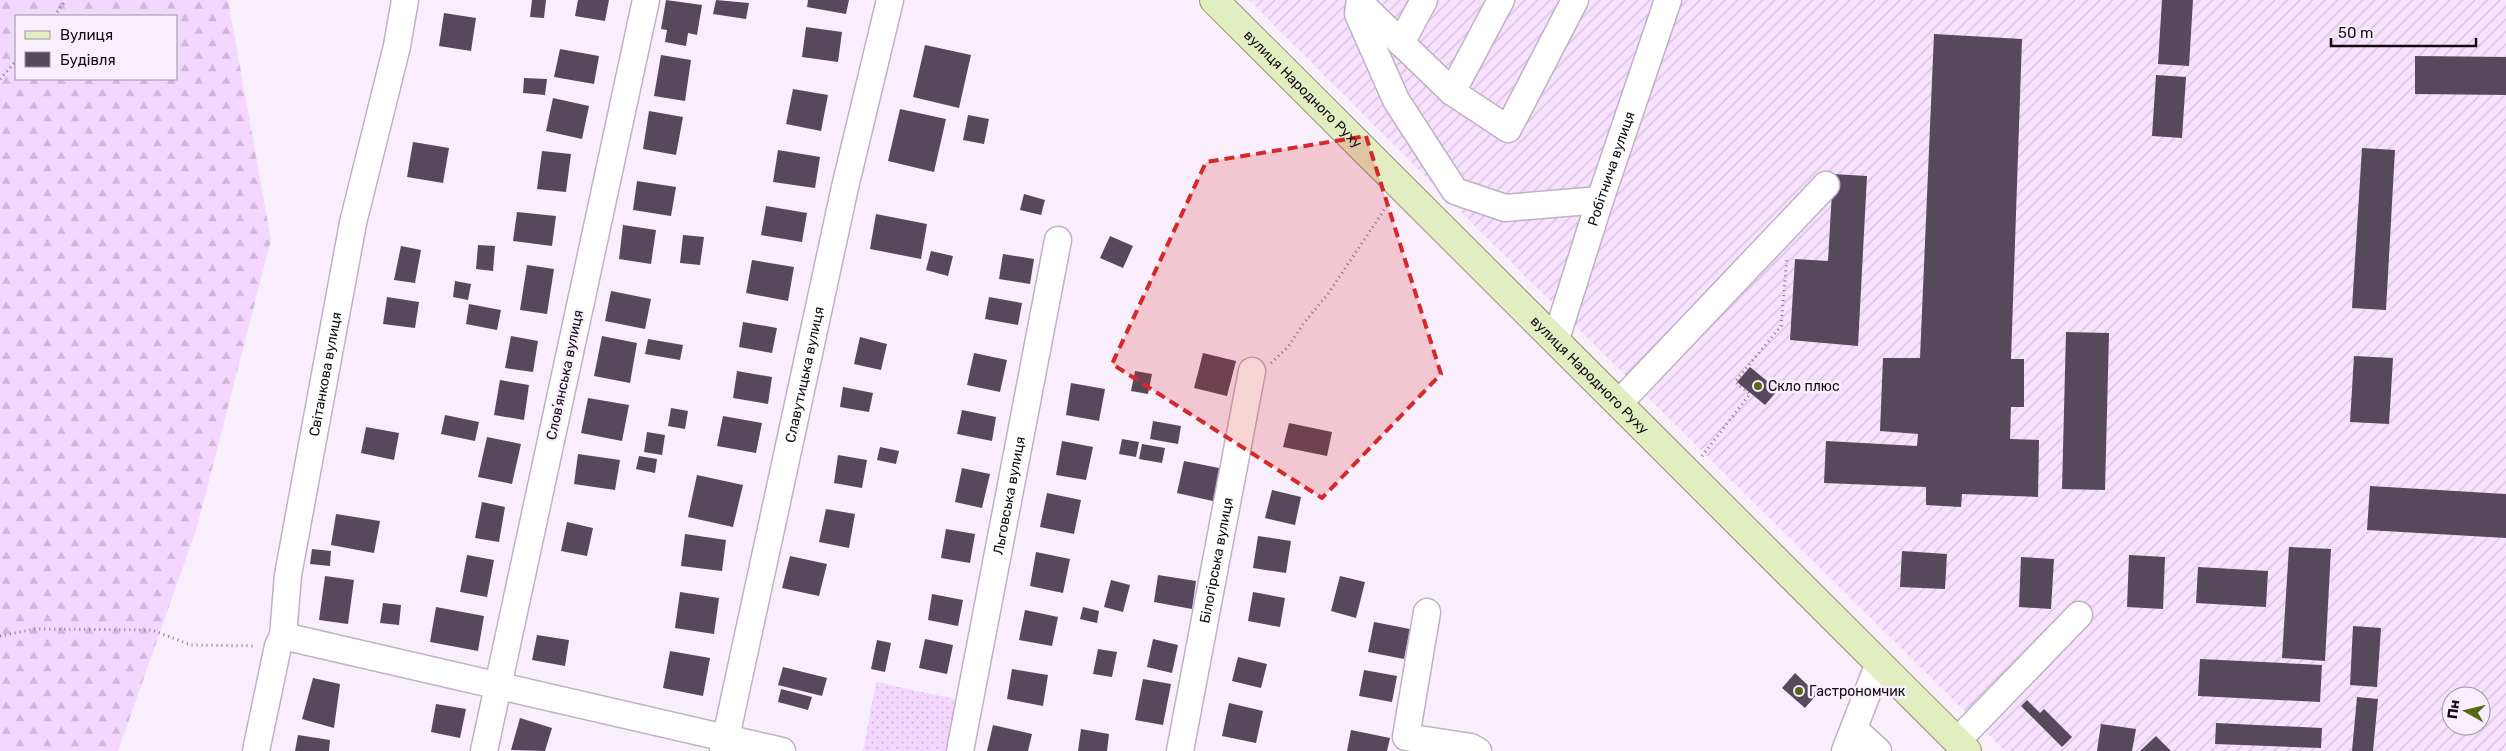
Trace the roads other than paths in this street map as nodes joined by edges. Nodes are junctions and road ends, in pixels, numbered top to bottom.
1 (405, 0) edge
2 (646, 0) edge
3 (890, 0) edge
4 (1214, 0) edge
5 (1424, 0) edge
6 (1501, 0) edge
7 (1575, 0) edge
8 (1668, 0) edge
9 (1360, 2) edge
10 (1401, 44) junction
11 (1452, 92) junction
12 (1826, 186) dead end
13 (1600, 200) junction
14 (1058, 240) dead end
15 (1556, 340) junction
16 (1252, 371) road end
17 (1619, 403) junction
18 (1428, 612) dead end
19 (2079, 615) dead end
20 (281, 641) junction
21 (1879, 663) junction
22 (498, 685) junction
23 (1850, 740) edge
24 (724, 745) edge
25 (1962, 746) edge
26 (256, 751) edge
27 (484, 751) edge
28 (782, 751) edge
29 (960, 751) edge
30 (1180, 751) edge
31 (1478, 751) edge
32 (1878, 751) edge

1 - 20 street, Світанкова вулиця
2 - 22 street, Словʼянська вулиця
3 - 24 street, Славутицька вулиця
4 - 15 main road, вулиця Народного Руху
5 - 10 street
6 - 11 street
7 - 11 street
8 - 13 street, Робітнича вулиця
9 - 10 street
9 - 13 street
10 - 11 street
12 - 17 street
13 - 15 street, Робітнича вулиця
14 - 29 street, Льговська вулиця
15 - 17 main road, вулиця Народного Руху
16 - 30 street, Білогірська вулиця
17 - 21 main road, вулиця Народного Руху
18 - 31 street
19 - 25 street
20 - 22 street
20 - 26 street, Світанкова вулиця
21 - 23 street
21 - 25 main road, вулиця Народного Руху
22 - 24 street
22 - 27 street, Словʼянська вулиця
23 - 32 street
24 - 28 street

